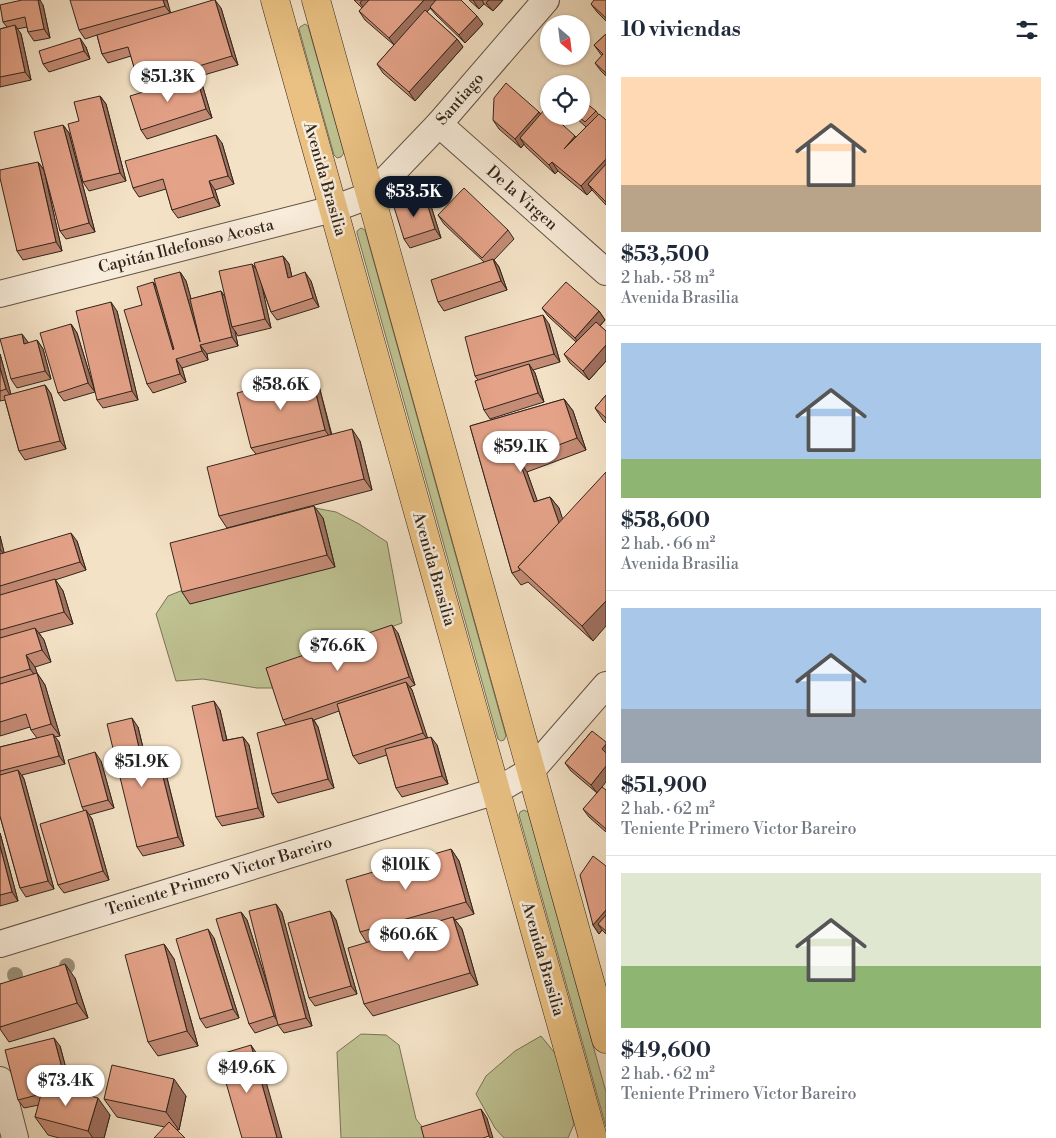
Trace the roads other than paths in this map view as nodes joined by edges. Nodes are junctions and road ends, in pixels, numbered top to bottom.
1 (316, 0) edge
2 (546, 0) edge
3 (277, 4) edge
4 (438, 124) junction
5 (371, 195) junction
6 (333, 208) junction
7 (606, 272) edge
8 (0, 294) edge
9 (606, 685) edge
10 (532, 770) junction
11 (496, 791) junction
12 (0, 944) edge
13 (606, 1039) edge
14 (0, 1080) edge
15 (16, 1138) edge
16 (593, 1138) edge

1 - 3 main road
1 - 5 main road
2 - 4 street, Santiago
3 - 6 main road, Avenida Brasilia
4 - 5 street, Santiago
4 - 7 street, De la Virgen
5 - 6 street, Capitán Ildefonso Acosta
5 - 10 main road
6 - 8 street, Capitán Ildefonso Acosta
6 - 11 main road, Avenida Brasilia
9 - 10 street, Teniente Primero Victor Bareiro
10 - 11 street, Teniente Primero Victor Bareiro
10 - 13 main road
11 - 12 street, Teniente Primero Victor Bareiro
11 - 16 main road, Avenida Brasilia
14 - 15 street

